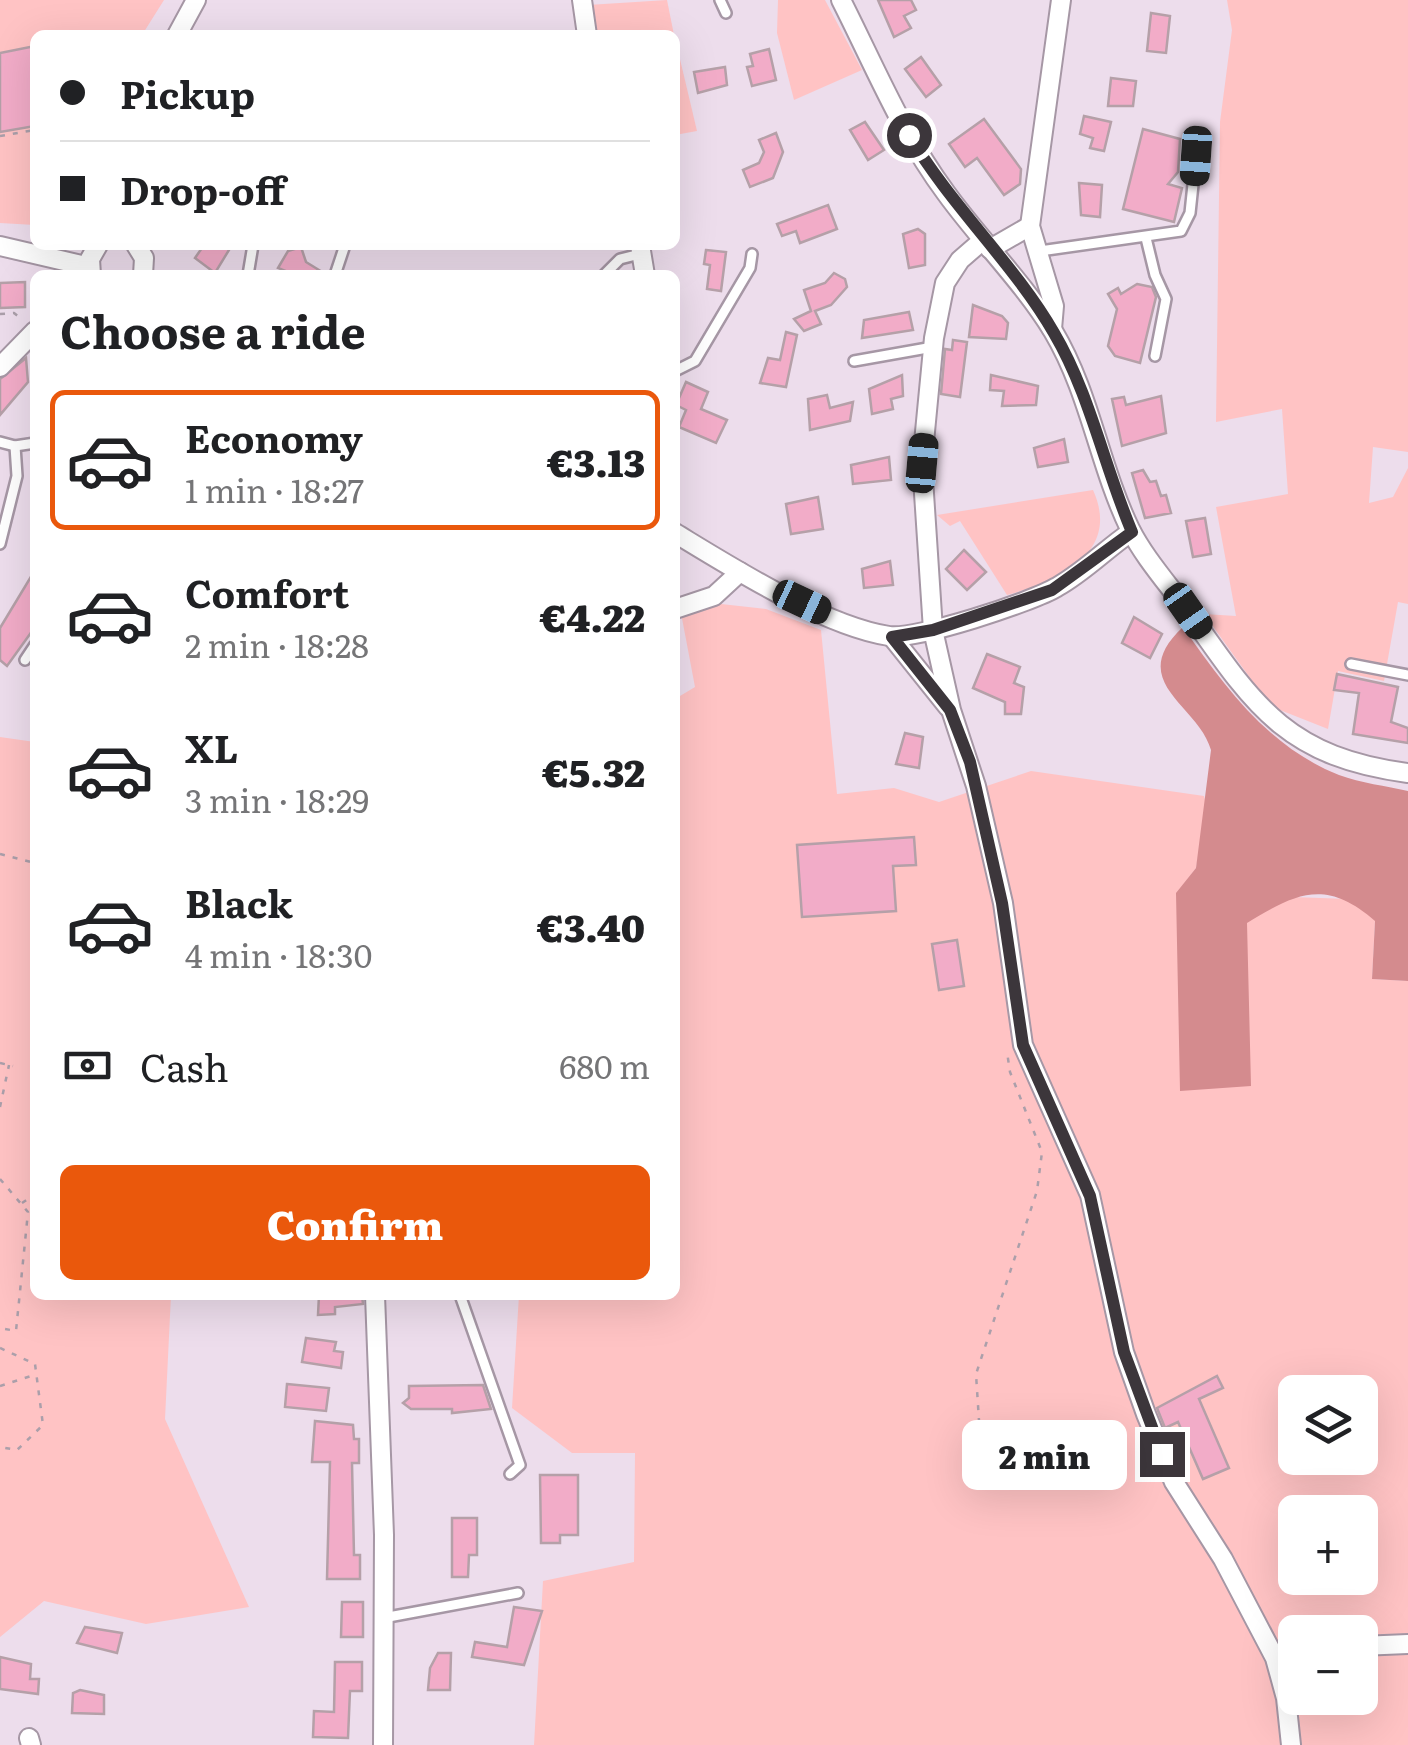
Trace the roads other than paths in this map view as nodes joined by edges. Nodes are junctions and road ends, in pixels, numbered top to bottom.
1 (196, 0) edge
2 (582, 0) edge
3 (720, 0) edge
4 (841, 0) edge
5 (1061, 0) edge
6 (726, 13) dead end
7 (180, 30) edge
8 (587, 30) edge
9 (1196, 156) dead end
10 (1030, 226) junction
11 (1146, 238) junction
12 (986, 245) junction
13 (0, 246) edge
14 (639, 250) edge
15 (1040, 250) junction
16 (752, 254) dead end
17 (86, 270) edge
18 (609, 270) edge
19 (1052, 328) junction
20 (30, 335) edge
21 (933, 347) junction
22 (1154, 356) dead end
23 (854, 361) dead end
24 (0, 367) edge
25 (680, 370) edge
26 (0, 442) edge
27 (30, 444) edge
28 (16, 446) junction
29 (1132, 532) junction
30 (680, 536) edge
31 (0, 544) edge
32 (740, 572) junction
33 (680, 607) edge
34 (933, 630) junction
35 (892, 637) junction
36 (30, 652) edge
37 (25, 660) dead end
38 (1352, 664) dead end
39 (1408, 675) edge
40 (950, 710) junction
41 (1408, 774) edge
42 (375, 1300) edge
43 (462, 1300) edge
44 (510, 1474) dead end
45 (518, 1593) dead end
46 (383, 1618) junction
47 (1408, 1644) edge
48 (1378, 1645) edge
49 (1278, 1657) edge
50 (1275, 1658) junction
51 (383, 1745) edge
52 (1291, 1745) edge

1 - 7 street
2 - 8 street
3 - 6 lane
4 - 12 street
5 - 10 street
9 - 11 lane
10 - 12 street
10 - 15 street
11 - 15 lane
11 - 22 lane
12 - 19 street
12 - 21 street
13 - 17 street
14 - 18 lane
15 - 19 street
16 - 25 lane
19 - 29 street
20 - 24 street
21 - 23 lane
21 - 34 street
26 - 28 lane
27 - 28 lane
28 - 31 lane
29 - 34 street
29 - 41 street
30 - 32 street
32 - 33 street
32 - 35 street
34 - 35 street
34 - 40 street
35 - 40 street
36 - 37 lane
38 - 39 lane
40 - 50 street
42 - 46 street
43 - 44 lane
45 - 46 lane
46 - 51 street
47 - 48 street
49 - 50 street
50 - 52 street

